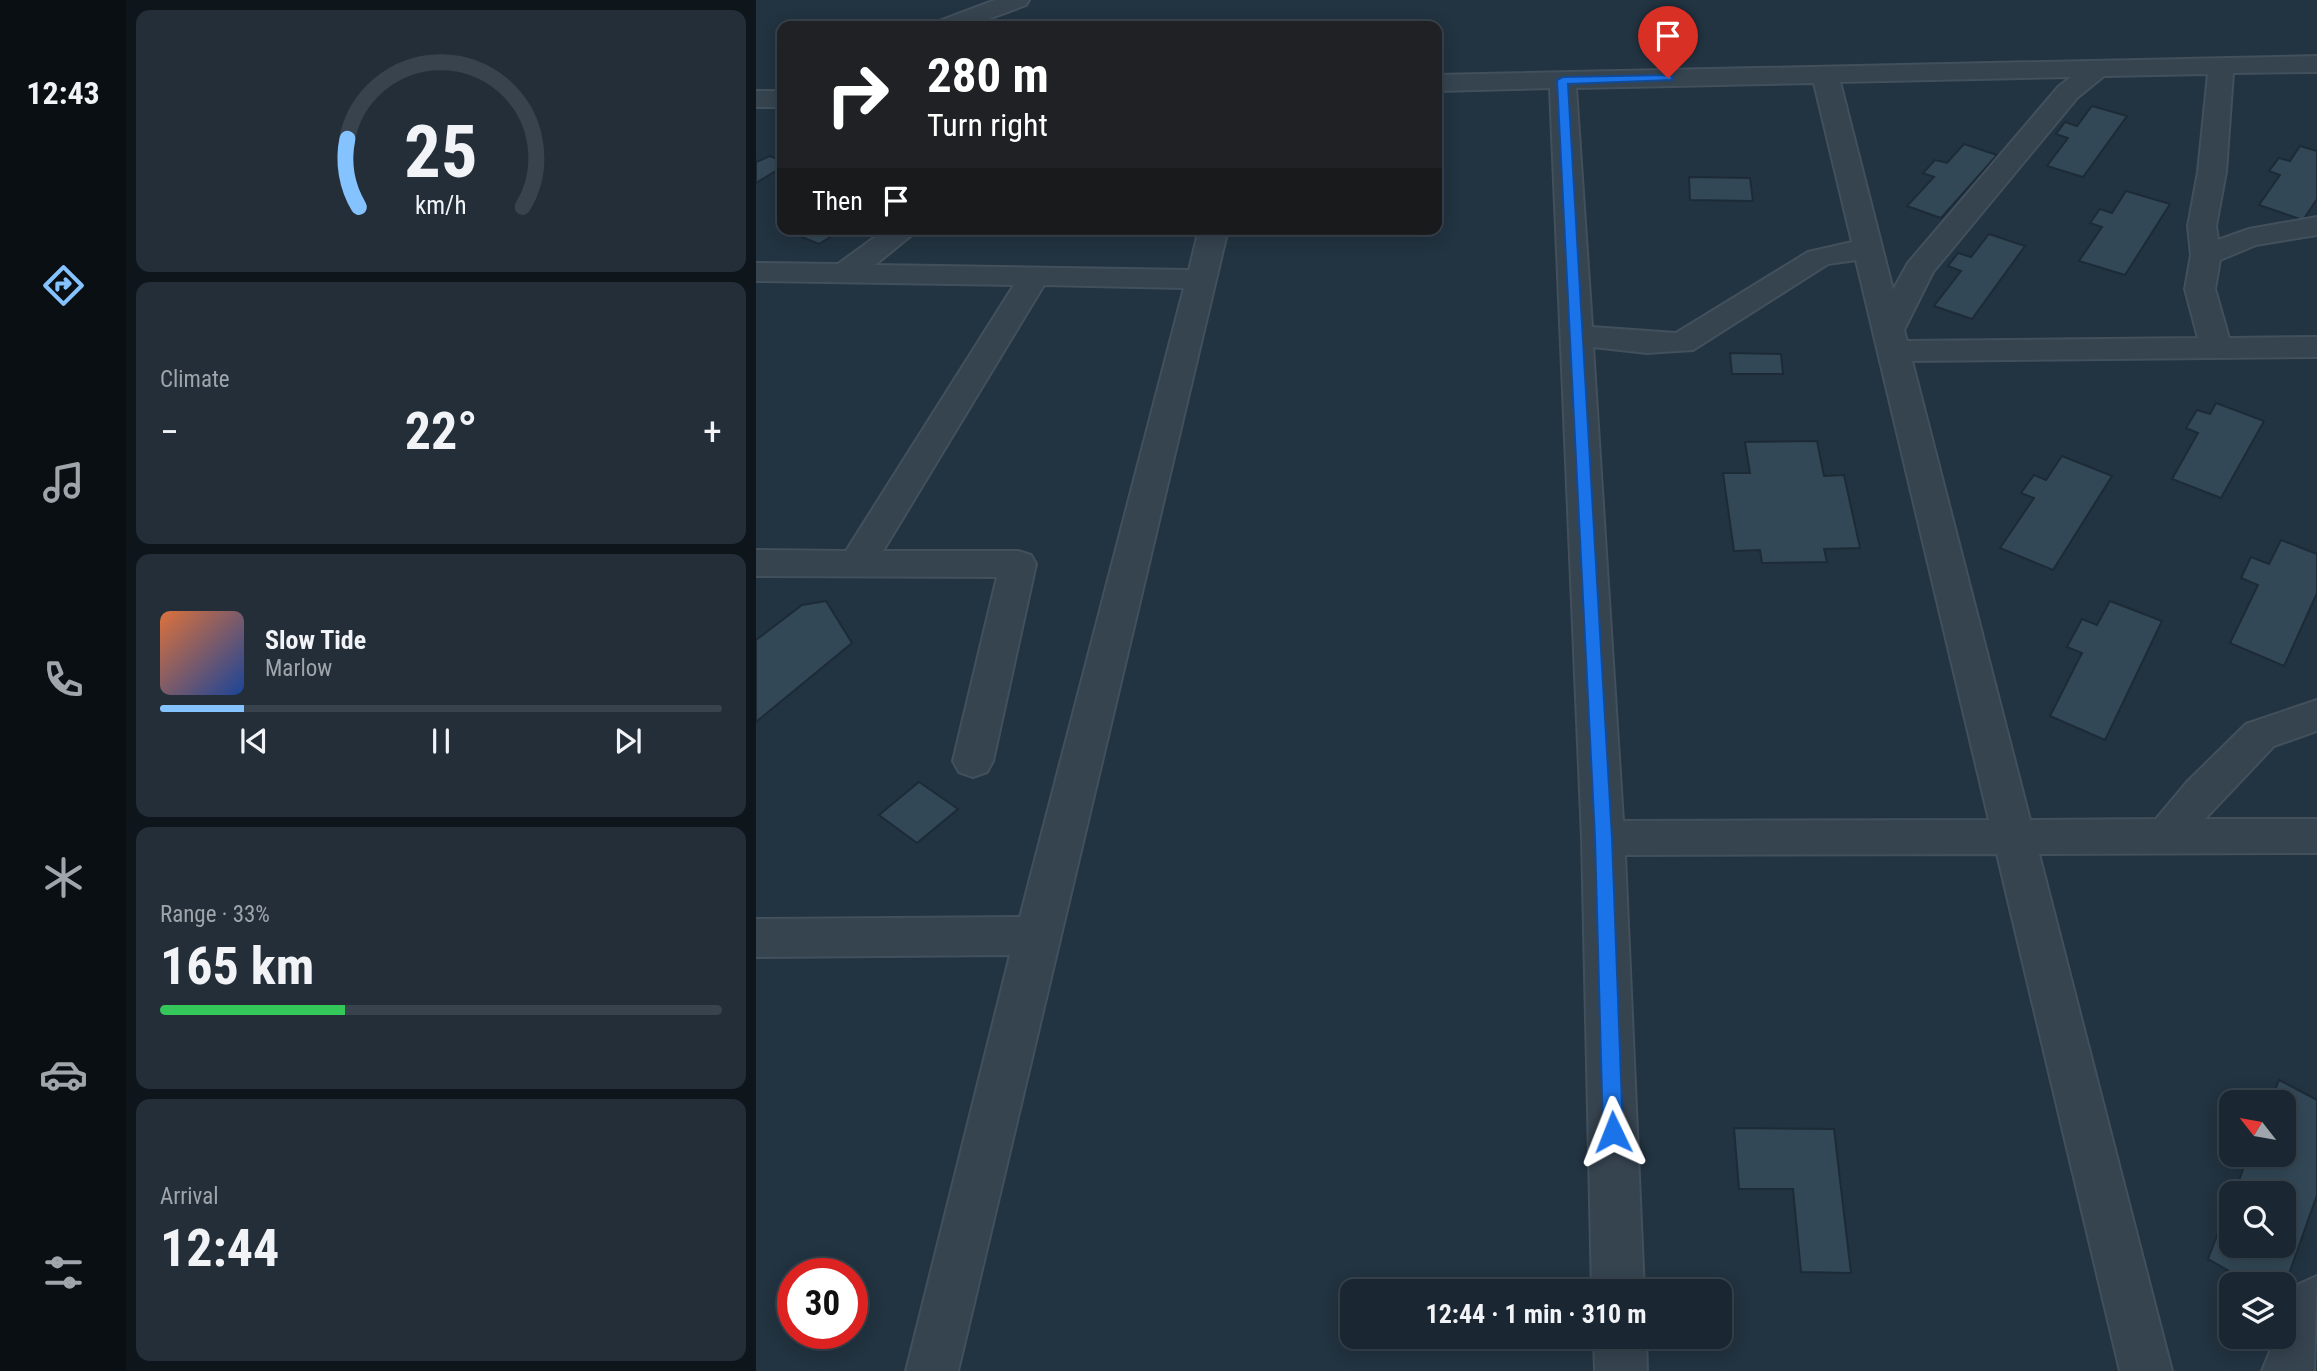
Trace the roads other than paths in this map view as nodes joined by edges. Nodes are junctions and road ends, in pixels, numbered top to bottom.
1 (1017, 0) edge
2 (961, 21) edge
3 (2317, 65) edge
4 (2221, 66) junction
5 (2096, 69) junction
6 (1825, 75) junction
7 (1563, 80) junction
8 (1442, 83) edge
9 (756, 99) edge
10 (777, 99) edge
11 (2317, 226) edge
12 (897, 235) edge
13 (1213, 235) edge
14 (1869, 250) junction
15 (2206, 255) junction
16 (756, 272) edge
17 (845, 273) junction
18 (1035, 276) junction
19 (1202, 279) junction
20 (1576, 335) junction
21 (1891, 340) junction
22 (2317, 347) edge
23 (2216, 348) junction
24 (756, 563) edge
25 (857, 563) junction
26 (2317, 715) edge
27 (973, 761) dead end
28 (2166, 836) junction
29 (2317, 836) edge
30 (2014, 837) junction
31 (1603, 838) junction
32 (1037, 936) junction
33 (756, 938) edge
34 (1618, 1279) edge
35 (2317, 1302) edge
36 (1620, 1349) edge
37 (932, 1371) edge
38 (1621, 1371) edge
39 (2146, 1371) edge
40 (2288, 1371) edge

1 - 2 street
3 - 4 street
4 - 5 street
4 - 15 street
5 - 6 street
5 - 21 street
6 - 7 street
6 - 14 street
7 - 8 street
7 - 20 street
9 - 10 street
11 - 15 street
12 - 17 street
13 - 19 street
14 - 20 street
14 - 21 street
15 - 23 street
16 - 17 street
17 - 18 street
18 - 19 street
18 - 25 street
19 - 32 street
20 - 31 street
21 - 23 street
21 - 30 street
22 - 23 street
24 - 25 street
25 - 27 street
26 - 28 street
28 - 29 street
28 - 30 street
30 - 31 street
30 - 39 street
31 - 34 street
32 - 33 street
32 - 37 street
35 - 40 street
36 - 38 street

